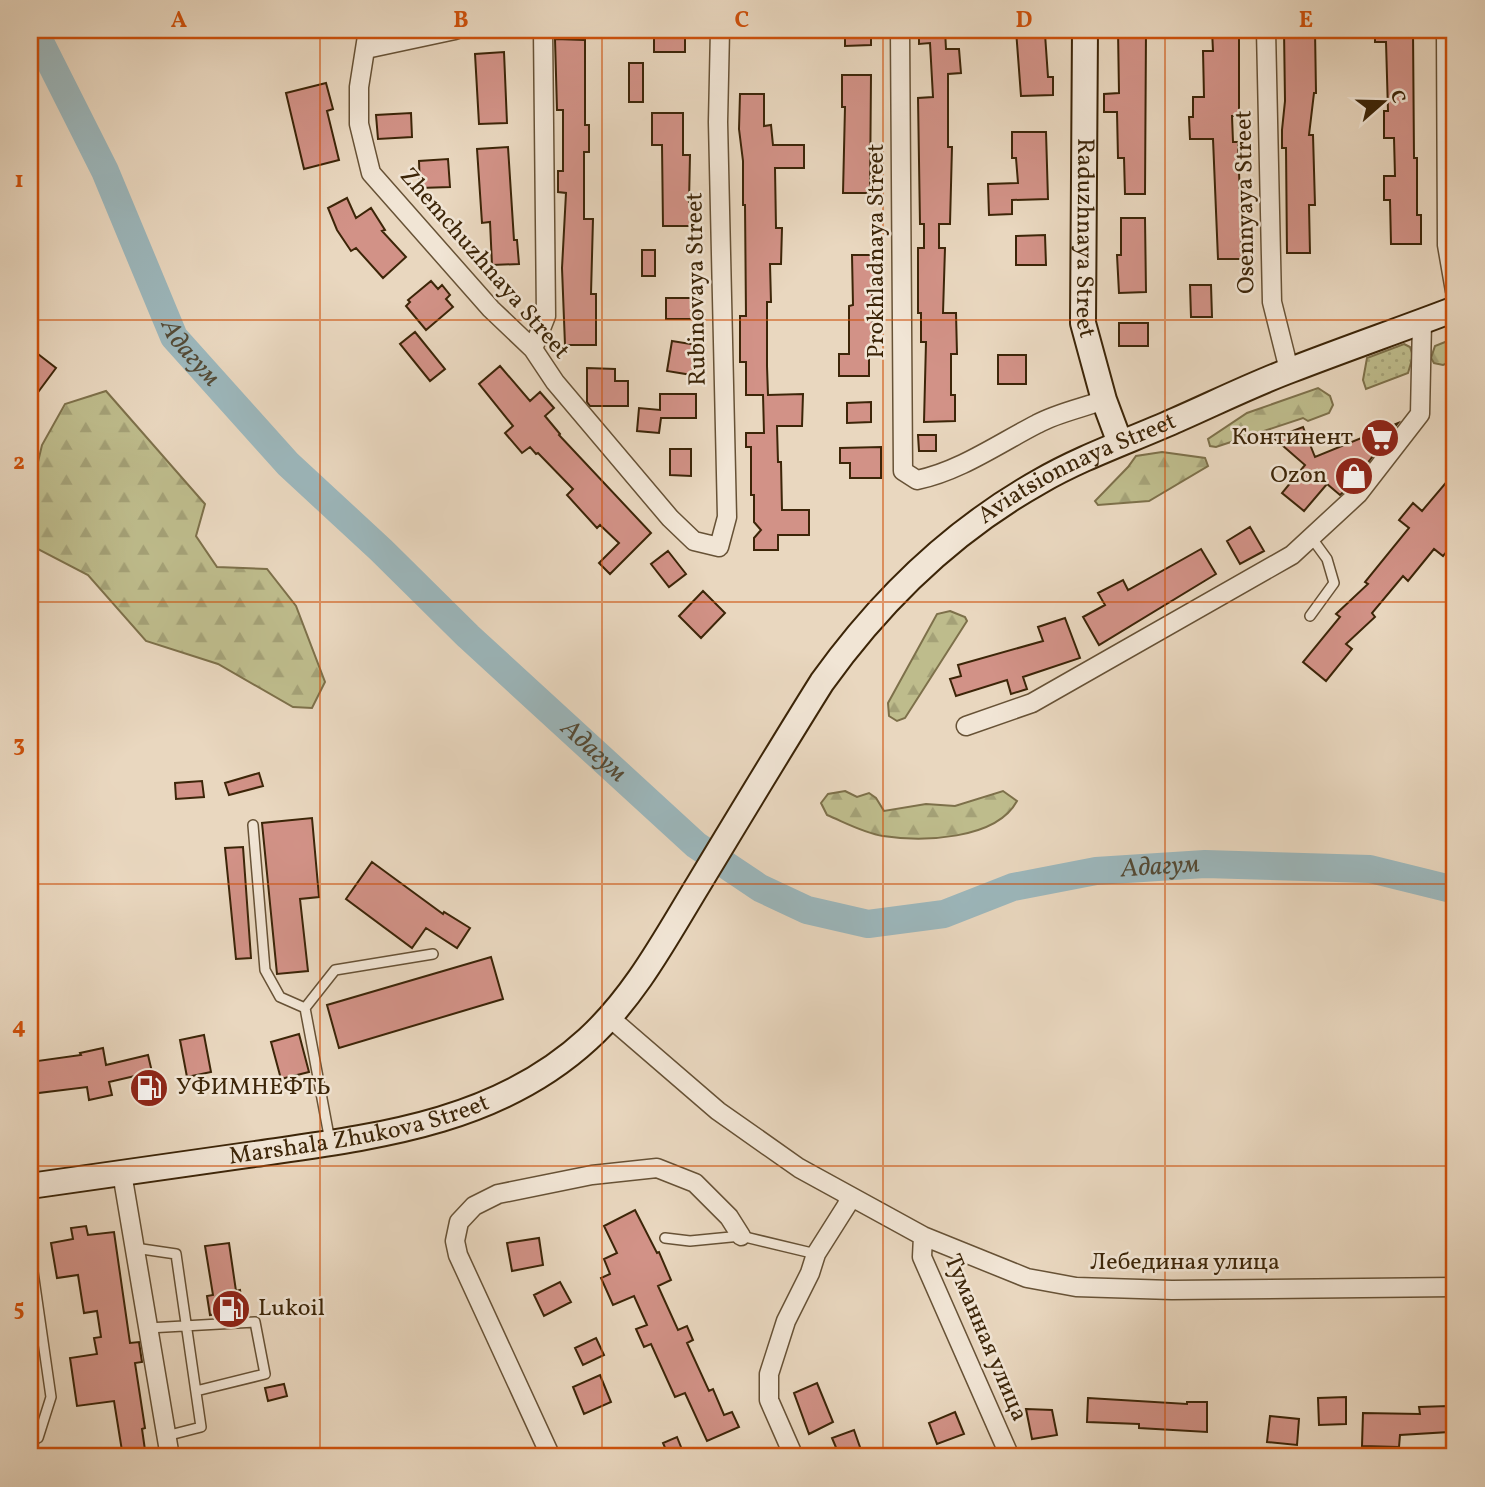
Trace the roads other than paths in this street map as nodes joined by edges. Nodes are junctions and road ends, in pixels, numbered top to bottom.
1 (368, 30) edge
2 (455, 30) edge
3 (543, 30) edge
4 (719, 30) edge
5 (900, 30) edge
6 (1085, 30) edge
7 (1266, 30) edge
8 (1446, 30) edge
9 (366, 49) junction
10 (1452, 71) edge
11 (1455, 291) edge
12 (1455, 309) edge
13 (1422, 322) junction
14 (533, 349) junction
15 (1289, 370) junction
16 (1104, 400) junction
17 (1119, 443) junction
18 (1311, 537) junction
19 (719, 547) joint
20 (1310, 617) dead end
21 (966, 726) dead end
22 (253, 825) dead end
23 (433, 954) dead end
24 (642, 976) joint
25 (305, 1008) junction
26 (609, 1017) junction
27 (330, 1143) junction
28 (122, 1173) junction
29 (30, 1186) edge
30 (849, 1196) junction
31 (741, 1236) junction
32 (923, 1237) junction
33 (665, 1238) dead end
34 (135, 1248) junction
35 (30, 1251) edge
36 (816, 1254) junction
37 (1455, 1287) edge
38 (186, 1325) junction
39 (148, 1328) junction
40 (196, 1391) junction
41 (166, 1436) junction
42 (30, 1440) edge
43 (170, 1457) edge
44 (551, 1457) edge
45 (794, 1457) edge
46 (1010, 1457) edge

1 - 9 street, Zhemchuzhnaya Street
2 - 9 street
3 - 14 street
4 - 19 street, Rubinovaya Street
5 - 16 street, Prokhladnaya Street
6 - 16 main road, Raduzhnaya Street
7 - 15 street, Osennyaya Street
8 - 10 street
9 - 14 street, Zhemchuzhnaya Street
10 - 11 street
12 - 13 main road, Aviatsionnaya Street
13 - 15 main road, Aviatsionnaya Street
13 - 18 street
14 - 19 street, Zhemchuzhnaya Street
15 - 17 main road, Aviatsionnaya Street
16 - 17 main road, Raduzhnaya Street
17 - 24 main road, Aviatsionnaya Street
18 - 20 lane
18 - 21 street
22 - 25 lane
23 - 25 lane
24 - 26 main road, Marshala Zhukova Street
25 - 27 lane
26 - 27 main road, Marshala Zhukova Street
26 - 30 street, Лебединая улица
27 - 28 main road, Marshala Zhukova Street
28 - 29 main road, Marshala Zhukova Street
28 - 34 street
30 - 32 street, Лебединая улица
30 - 36 street
31 - 33 lane
31 - 36 lane
31 - 44 street
32 - 37 street, Лебединая улица
32 - 46 street, Туманная улица
34 - 38 lane
34 - 39 street
35 - 42 lane
36 - 45 street
38 - 39 lane
38 - 40 lane
38 - 40 lane
39 - 41 street
40 - 41 lane
41 - 43 street

